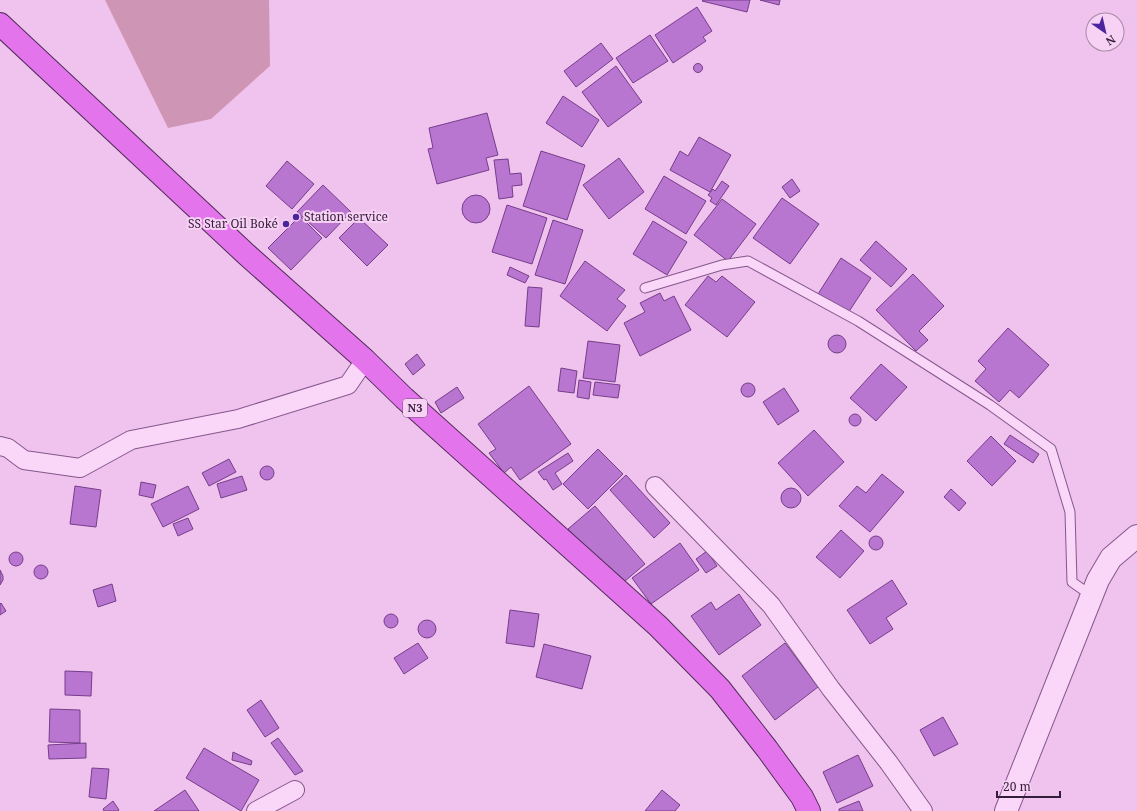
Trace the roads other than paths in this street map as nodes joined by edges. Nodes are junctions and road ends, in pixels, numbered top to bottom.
1 (0, 24) edge
2 (645, 288) dead end
3 (365, 360) junction
4 (0, 446) edge
5 (655, 486) dead end
6 (1137, 536) edge
7 (1092, 596) junction
8 (295, 790) dead end
9 (256, 811) edge
10 (809, 811) edge
11 (923, 811) edge
12 (1006, 811) edge

1 - 3 highway, N3
2 - 7 lane
3 - 4 street
3 - 10 highway, N3
5 - 11 street
6 - 7 street
7 - 12 street
8 - 9 street

